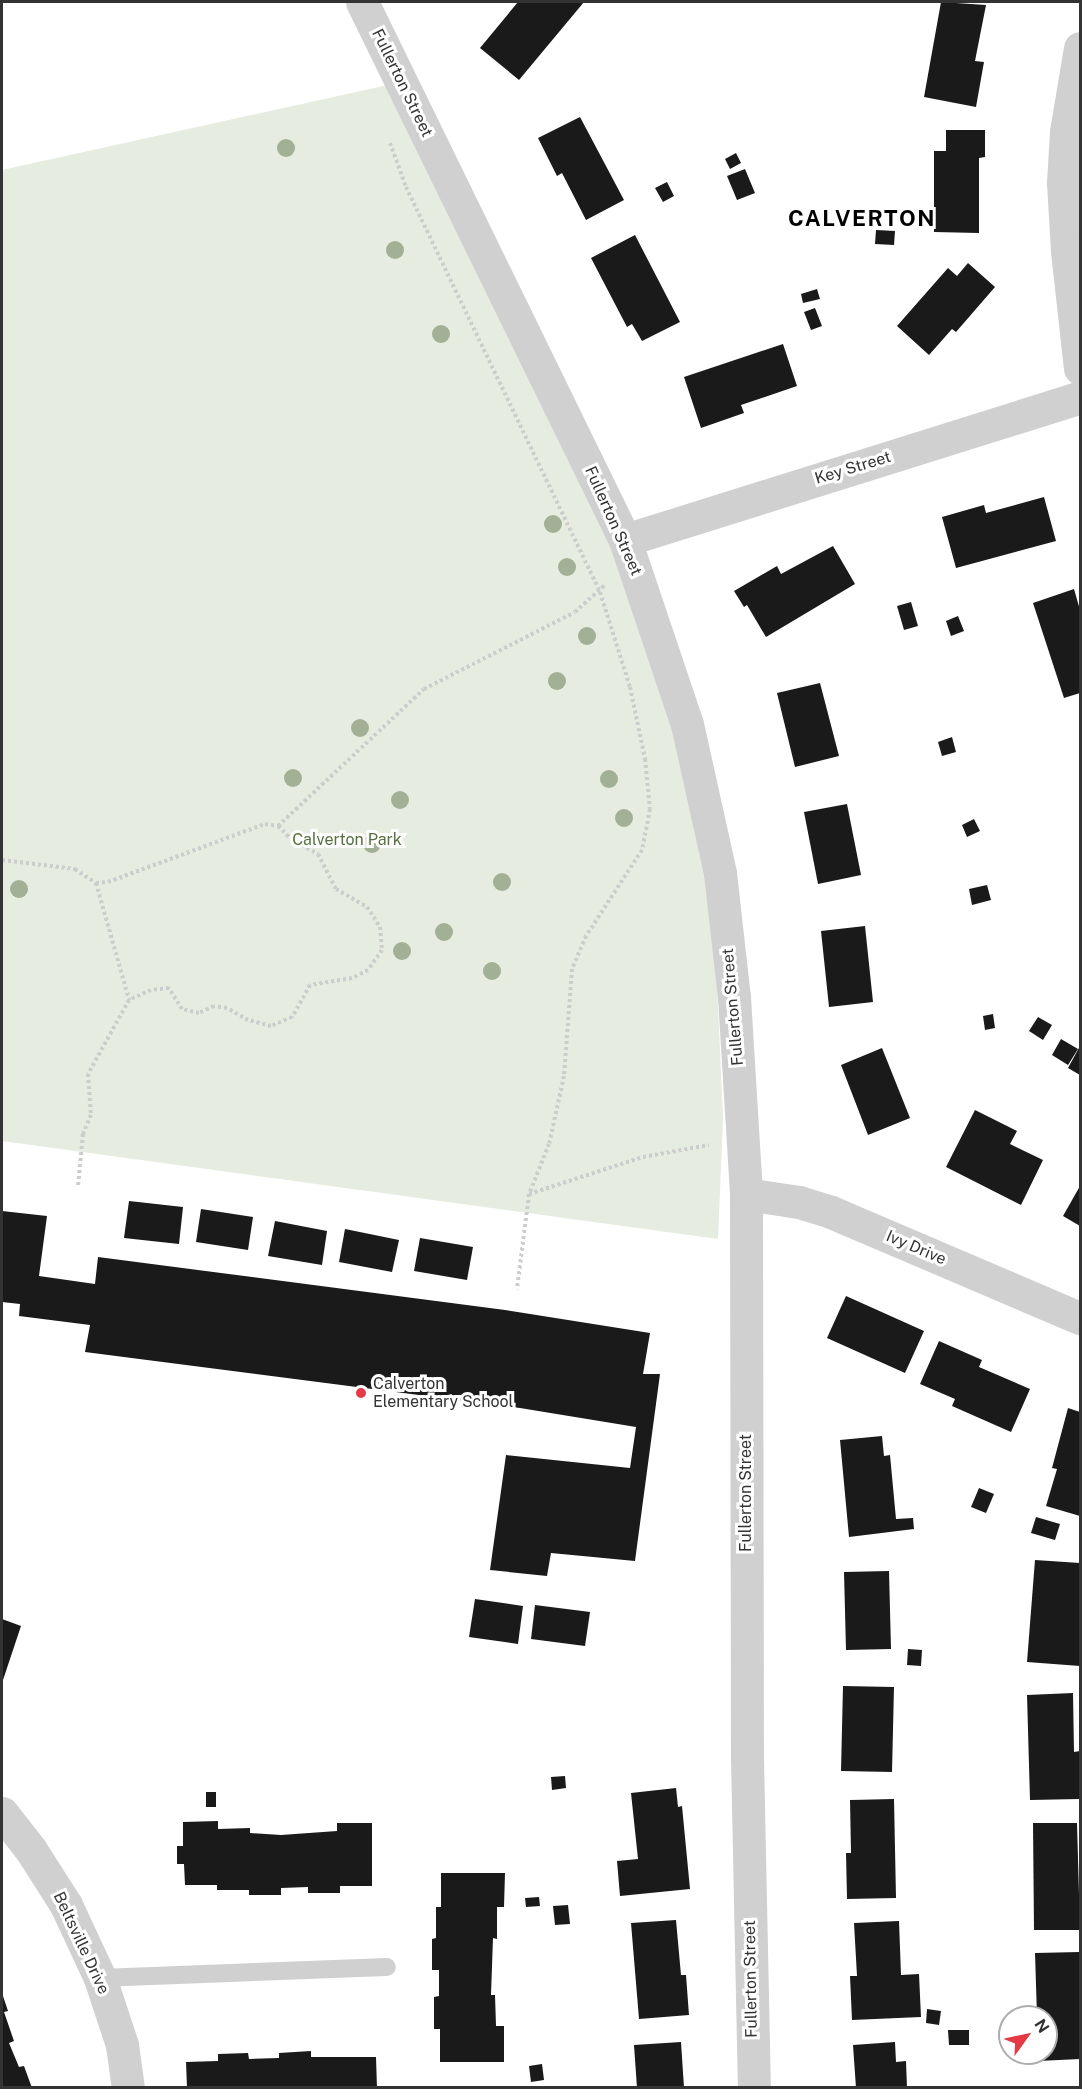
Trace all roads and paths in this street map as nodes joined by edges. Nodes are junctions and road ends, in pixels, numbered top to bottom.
1 (362, 2) edge
2 (1080, 48) edge
3 (388, 134) dead end
4 (1080, 368) edge
5 (1080, 397) edge
6 (625, 540) junction
7 (612, 578) dead end
8 (600, 592) junction
9 (278, 826) junction
10 (2, 860) edge
11 (96, 883) junction
12 (129, 1000) junction
13 (716, 1143) dead end
14 (78, 1186) dead end
15 (529, 1194) junction
16 (746, 1194) junction
17 (517, 1289) dead end
18 (1080, 1318) edge
19 (2, 1813) edge
20 (387, 1967) dead end
21 (100, 1978) junction
22 (128, 2088) edge
23 (753, 2088) edge

1 - 6 street, Fullerton Street
2 - 4 street
3 - 8 path
5 - 6 street, Key Street
6 - 16 street, Fullerton Street
7 - 8 path
8 - 9 path
8 - 15 path
9 - 11 path
9 - 12 path
10 - 11 path
11 - 12 path
12 - 14 path
13 - 15 path
15 - 17 path
16 - 18 street, Ivy Drive
16 - 23 street, Fullerton Street
19 - 21 street, Beltsville Drive
20 - 21 lane
21 - 22 street, Beltsville Drive

